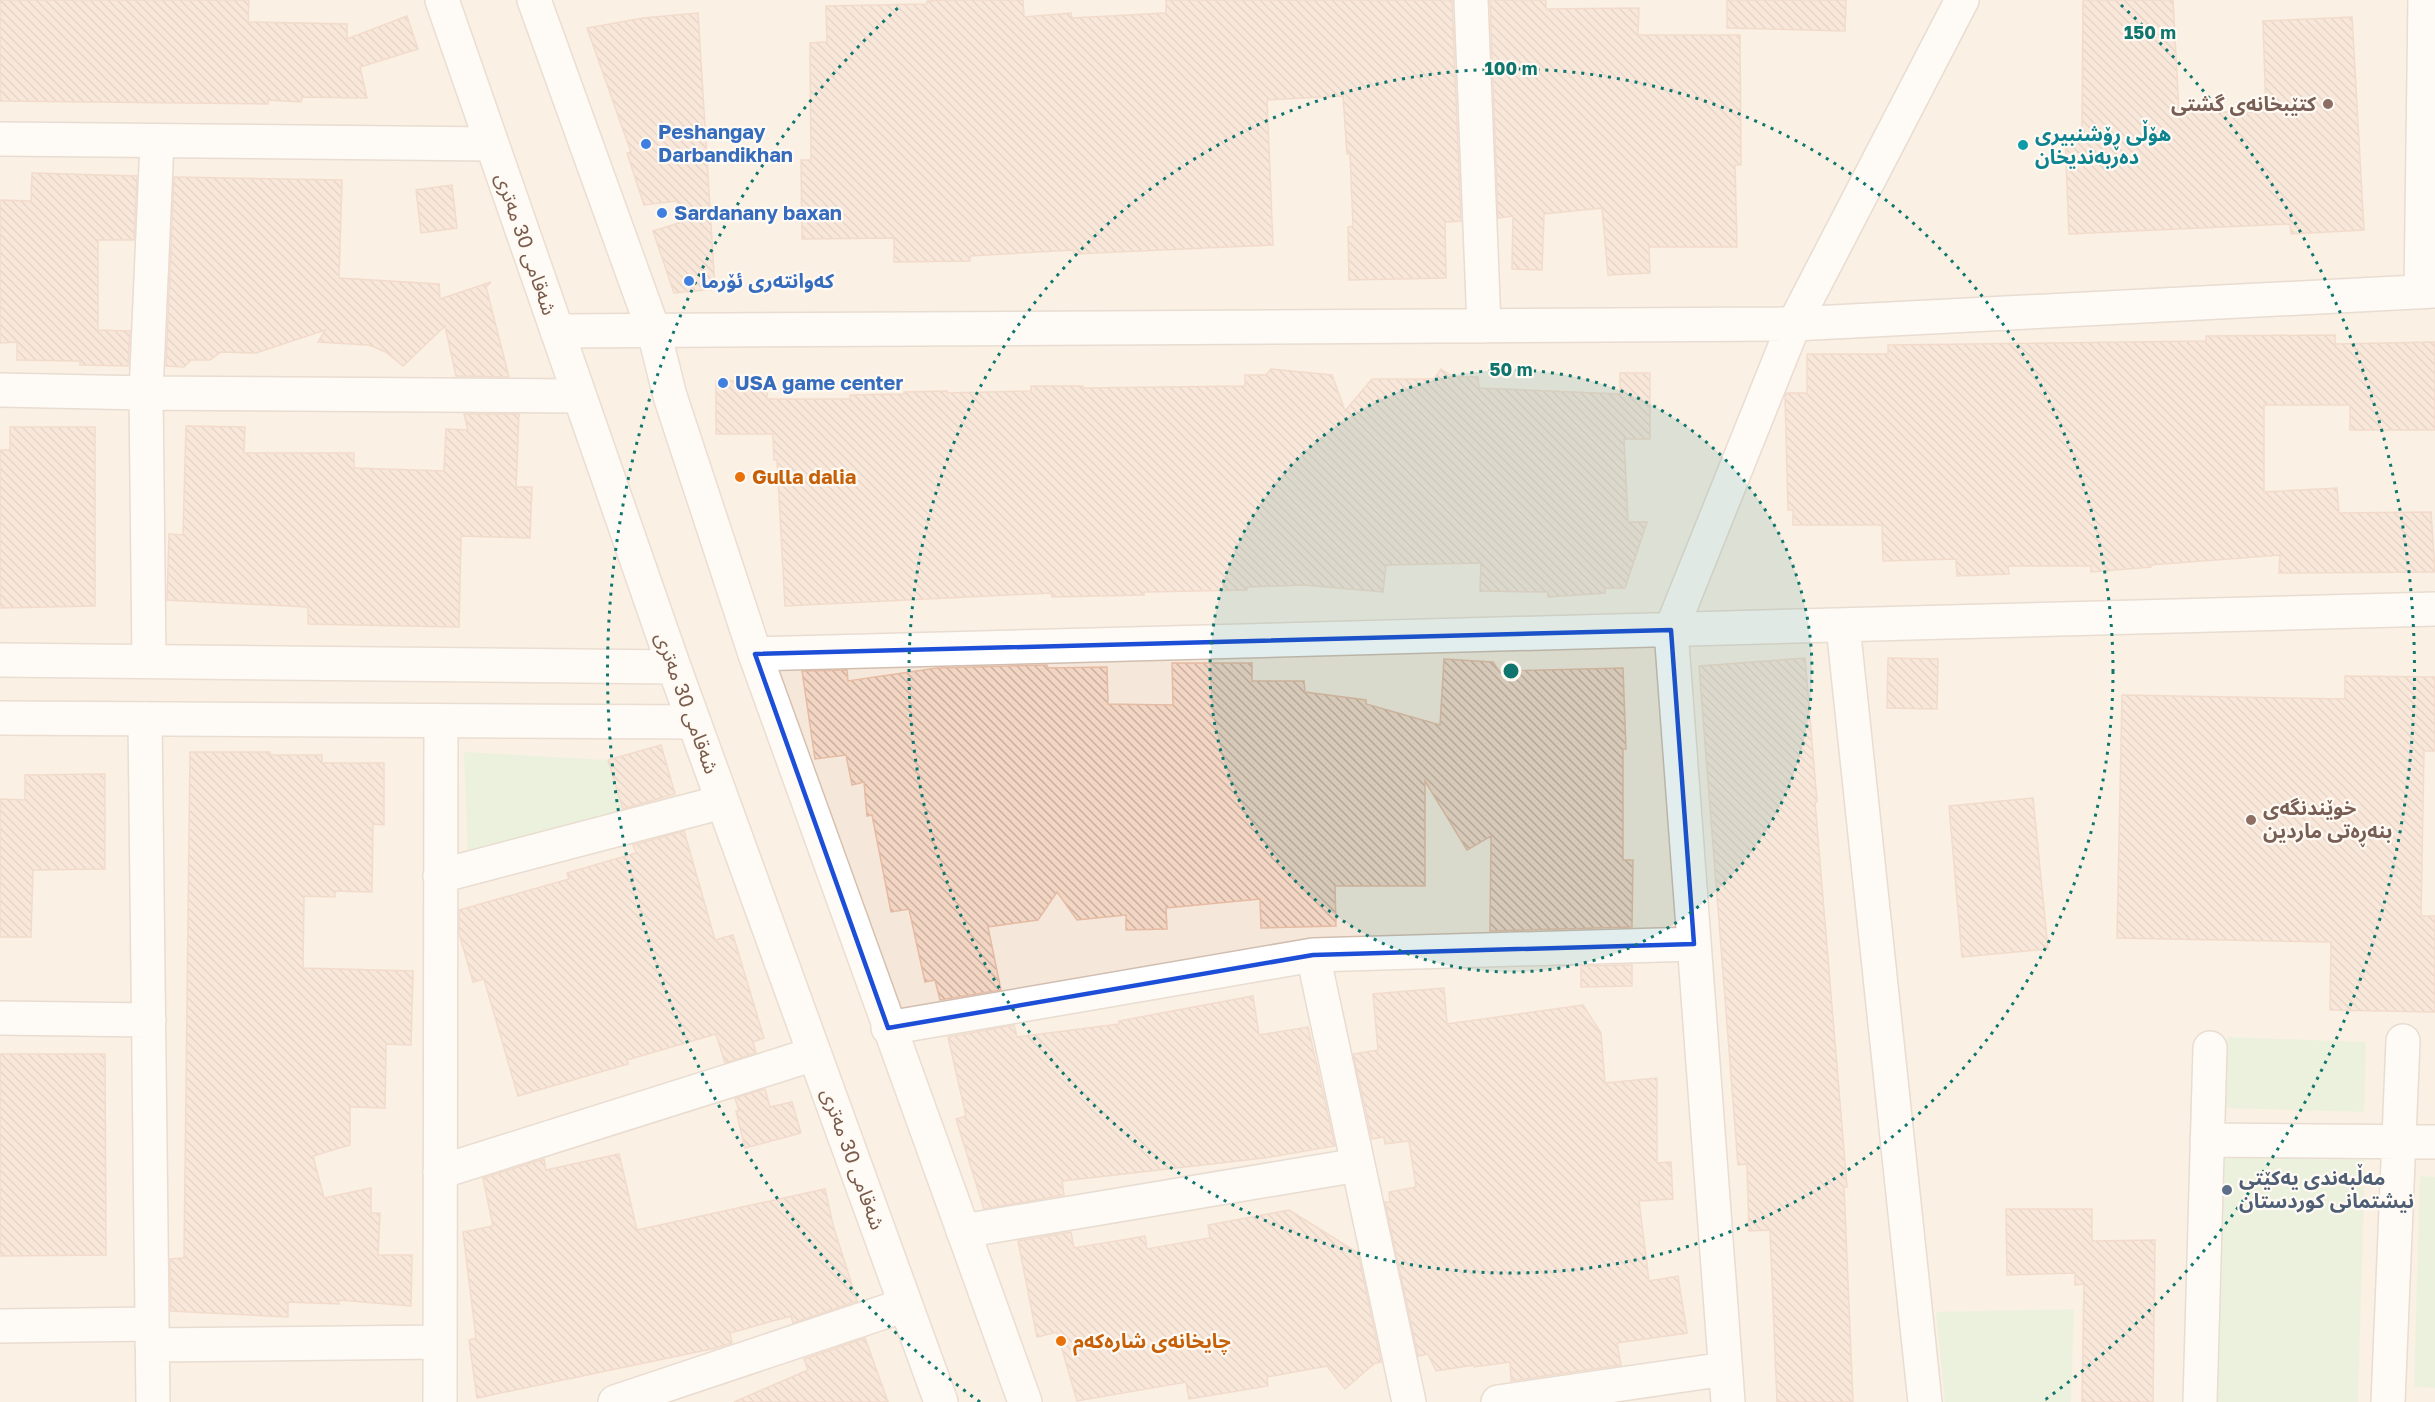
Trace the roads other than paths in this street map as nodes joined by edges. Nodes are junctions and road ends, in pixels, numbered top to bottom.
1 (442, 0) edge
2 (534, 0) edge
3 (1471, 0) edge
4 (1962, 0) edge
5 (2425, 0) edge
6 (0, 139) edge
7 (157, 142) junction
8 (492, 144) junction
9 (2428, 292) edge
10 (1794, 324) junction
11 (1484, 326) junction
12 (557, 331) junction
13 (654, 332) junction
14 (0, 390) edge
15 (146, 393) junction
16 (579, 396) junction
17 (2435, 609) edge
18 (1842, 626) junction
19 (1671, 630) junction
20 (755, 654) junction
21 (0, 660) edge
22 (149, 662) junction
23 (674, 667) junction
24 (0, 718) edge
25 (145, 719) junction
26 (441, 721) junction
27 (694, 722) junction
28 (722, 802) junction
29 (440, 876) junction
30 (1694, 944) junction
31 (1313, 955) junction
32 (0, 1018) edge
33 (149, 1020) junction
34 (888, 1028) junction
35 (2403, 1041) dead end
36 (2210, 1048) dead end
37 (814, 1054) junction
38 (2207, 1140) junction
39 (2399, 1142) junction
40 (2435, 1142) edge
41 (1358, 1165) junction
42 (440, 1172) junction
43 (963, 1231) junction
44 (905, 1305) junction
45 (0, 1326) edge
46 (152, 1335) junction
47 (440, 1342) junction
48 (1725, 1369) junction
49 (153, 1402) edge
50 (440, 1402) edge
51 (615, 1402) edge
52 (941, 1402) edge
53 (1025, 1402) edge
54 (1409, 1402) edge
55 (1498, 1402) edge
56 (1728, 1402) edge
57 (1925, 1402) edge
58 (2200, 1402) edge
59 (2388, 1402) edge

1 - 8 street, شەقامی 30 مەتری
2 - 13 street
3 - 11 street
4 - 10 street
5 - 9 street
6 - 7 street
7 - 8 street
7 - 15 street
8 - 12 street, شەقامی 30 مەتری
9 - 10 street
10 - 11 street
10 - 19 street
11 - 13 street
12 - 13 street
12 - 16 street, شەقامی 30 مەتری
13 - 20 street
14 - 15 street
15 - 16 street
15 - 22 street
16 - 23 street, شەقامی 30 مەتری
17 - 18 street
18 - 19 street
18 - 57 street
19 - 20 street
19 - 30 street
20 - 34 street
21 - 22 street
22 - 23 street
23 - 27 street, شەقامی 30 مەتری
24 - 25 street
25 - 26 street
25 - 33 street
26 - 27 street
26 - 29 street
27 - 28 street, شەقامی 30 مەتری
28 - 29 street
28 - 37 street, شەقامی 30 مەتری
29 - 42 street
30 - 31 street
30 - 48 street
31 - 34 street
31 - 41 street
32 - 33 street
33 - 46 street
34 - 43 street
35 - 39 street
36 - 38 street
37 - 42 street
37 - 44 street, شەقامی 30 مەتری
38 - 39 street
38 - 58 street
39 - 40 street
39 - 59 street
41 - 43 street
41 - 54 street
42 - 47 street
43 - 53 street
44 - 51 street
44 - 52 street, شەقامی 30 مەتری
45 - 46 street
46 - 47 street
46 - 49 street
47 - 50 street
48 - 55 street
48 - 56 street

